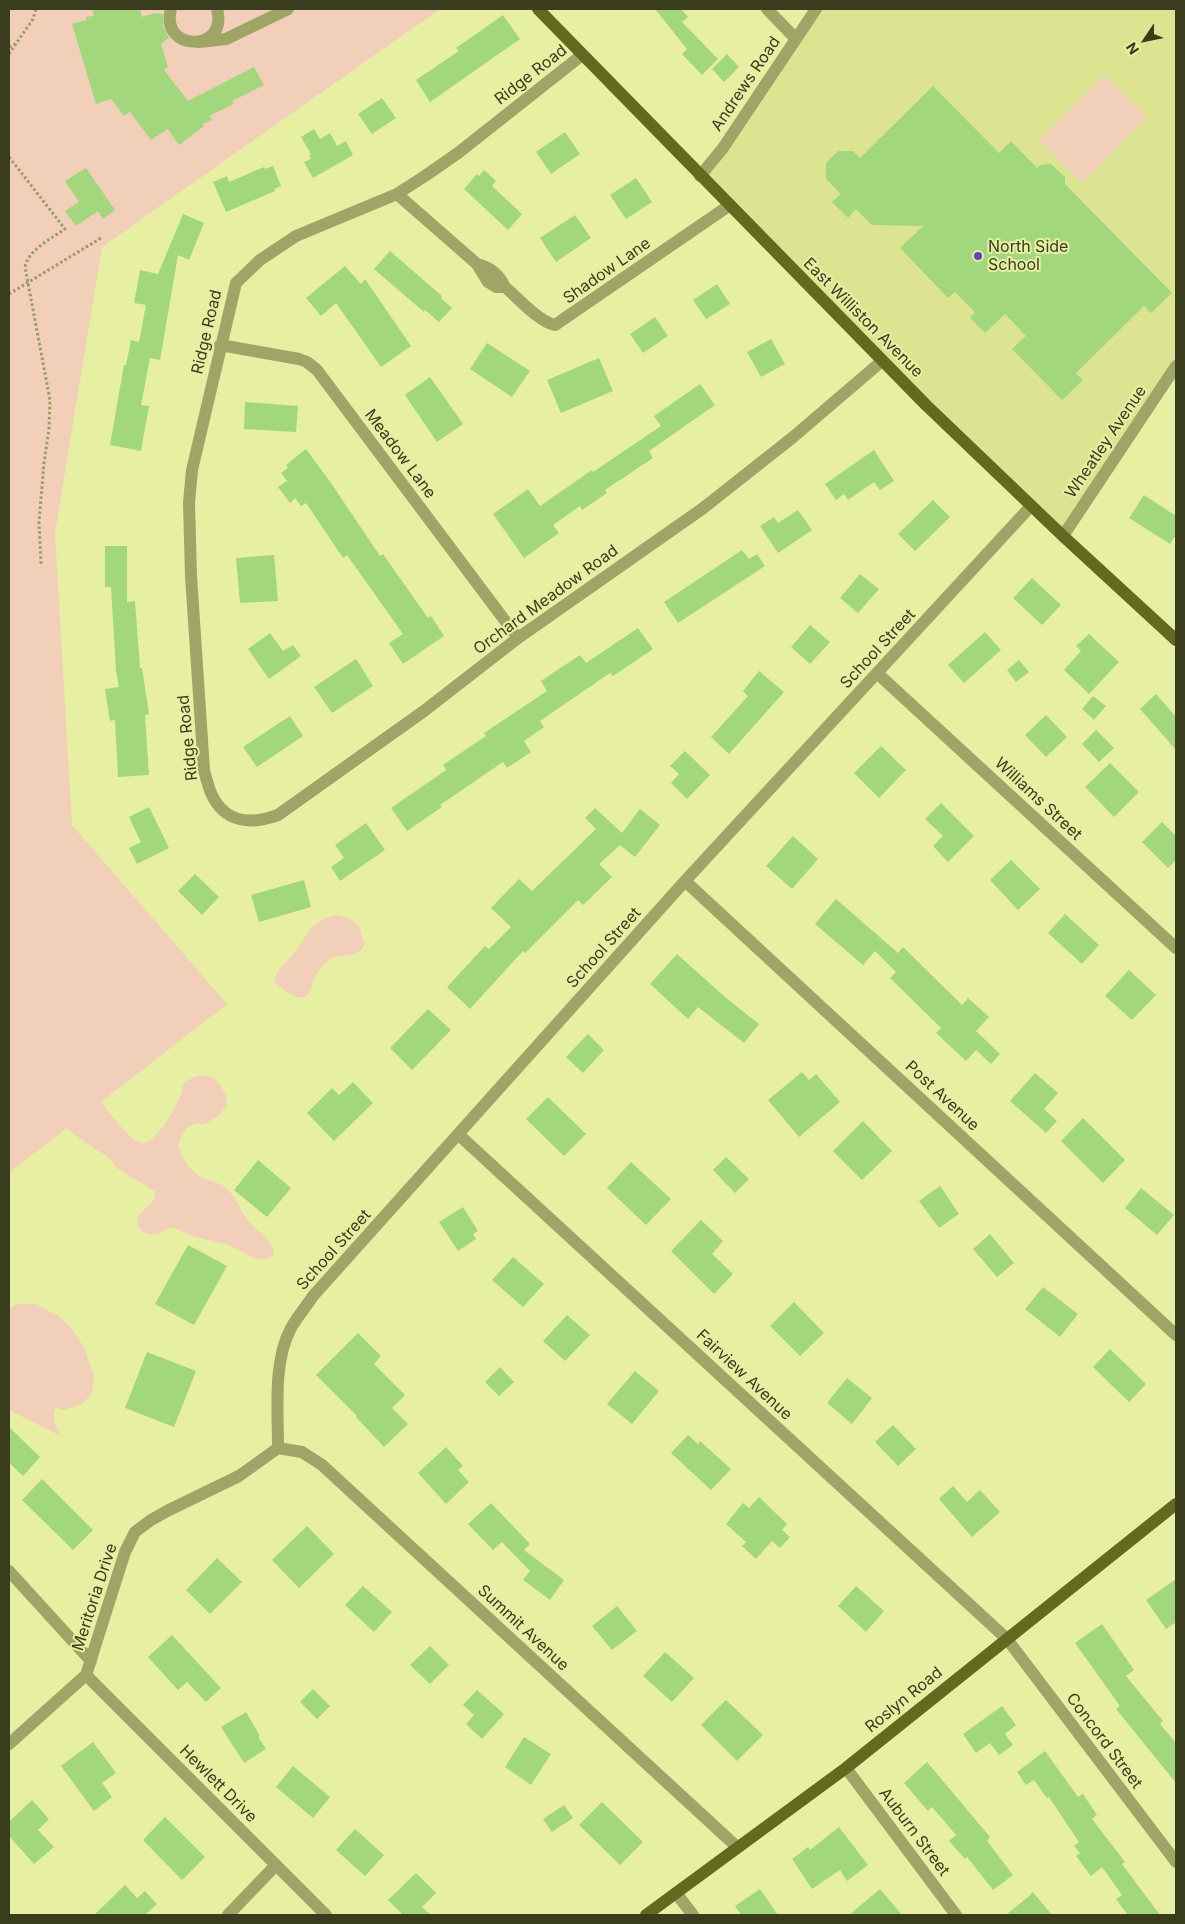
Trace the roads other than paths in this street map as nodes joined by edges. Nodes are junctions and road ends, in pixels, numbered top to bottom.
1 (171, 9) edge
2 (217, 9) edge
3 (288, 9) edge
4 (538, 9) edge
5 (767, 9) edge
6 (816, 9) edge
7 (796, 39) junction
8 (199, 42) junction
9 (582, 55) junction
10 (700, 176) junction
11 (397, 194) junction
12 (730, 205) junction
13 (220, 345) junction
14 (882, 361) junction
15 (1176, 366) edge
16 (1032, 506) junction
17 (1063, 536) junction
18 (518, 638) junction
19 (1176, 640) edge
20 (877, 673) junction
21 (216, 801) joint
22 (685, 881) junction
23 (1176, 948) edge
24 (459, 1135) junction
25 (1176, 1335) edge
26 (278, 1448) junction
27 (1176, 1506) edge
28 (9, 1571) edge
29 (1007, 1639) junction
30 (91, 1661) junction
31 (86, 1675) junction
32 (9, 1744) edge
33 (846, 1768) junction
34 (737, 1847) junction
35 (1176, 1862) edge
36 (276, 1865) junction
37 (676, 1893) junction
38 (228, 1915) edge
39 (326, 1915) edge
40 (646, 1915) edge
41 (692, 1915) edge
42 (956, 1915) edge

1 - 8 street
2 - 8 street
3 - 8 street
4 - 9 main road, East Williston Avenue
5 - 7 street
6 - 7 street, Andrews Road
7 - 10 street, Andrews Road
9 - 10 main road, East Williston Avenue
9 - 11 street, Ridge Road
10 - 12 main road, East Williston Avenue
11 - 12 street, Shadow Lane
11 - 13 street, Ridge Road
12 - 14 main road, East Williston Avenue
13 - 18 street, Meadow Lane
13 - 21 street, Ridge Road
14 - 16 main road, East Williston Avenue
14 - 18 street, Orchard Meadow Road
15 - 17 street, Wheatley Avenue
16 - 17 main road, East Williston Avenue
16 - 20 street, School Street
17 - 19 main road, East Williston Avenue
18 - 21 street, Orchard Meadow Road
20 - 22 street, School Street
20 - 23 street, Williams Street
22 - 24 street, School Street
22 - 25 street, Post Avenue
24 - 26 street, School Street
24 - 29 street, Fairview Avenue
26 - 30 street, Meritoria Drive
26 - 34 street, Summit Avenue
27 - 29 main road, Roslyn Road
28 - 30 street
29 - 33 main road, Roslyn Road
29 - 35 street, Concord Street
30 - 31 street, Meritoria Drive
31 - 32 street, Meritoria Drive
31 - 36 street, Hewlett Drive
33 - 34 main road, Roslyn Road
33 - 42 street, Auburn Street
34 - 37 main road, Roslyn Road
36 - 38 street
36 - 39 street, Hewlett Drive
37 - 40 main road, Roslyn Road
37 - 41 street

